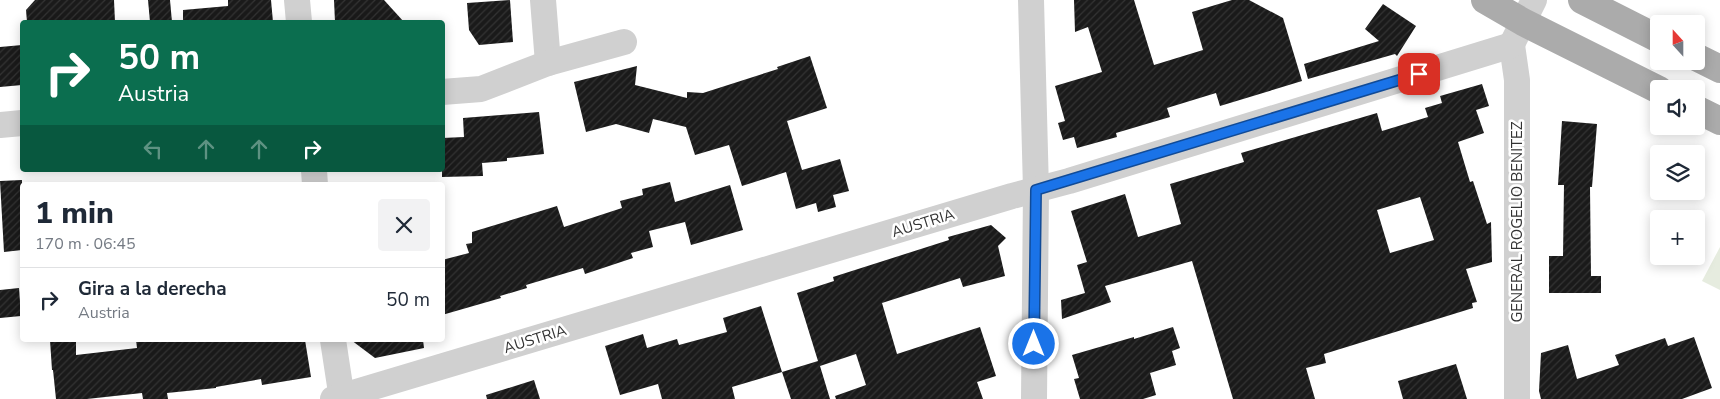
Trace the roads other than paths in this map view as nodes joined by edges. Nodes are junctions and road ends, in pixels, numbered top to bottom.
1 (297, 0) edge
2 (543, 0) edge
3 (1031, 0) edge
4 (1484, 0) edge
5 (1582, 0) edge
6 (299, 20) edge
7 (1523, 22) edge
8 (1650, 34) edge
9 (624, 42) dead end
10 (1705, 62) edge
11 (548, 63) junction
12 (1720, 69) edge
13 (1650, 86) edge
14 (445, 92) edge
15 (1705, 114) edge
16 (1720, 122) edge
17 (20, 123) edge
18 (0, 125) edge
19 (1036, 190) junction
20 (333, 342) edge
21 (339, 398) edge
22 (1034, 399) edge
23 (1517, 399) edge

1 - 6 street
2 - 11 street
3 - 19 street
4 - 7 main road
5 - 8 main road
7 - 13 main road
7 - 19 street, AUSTRIA
7 - 23 street, GENERAL ROGELIO BENITEZ
9 - 11 street
10 - 12 main road
11 - 14 street
15 - 16 main road
17 - 18 street
19 - 21 street, AUSTRIA
19 - 22 street
20 - 21 street

